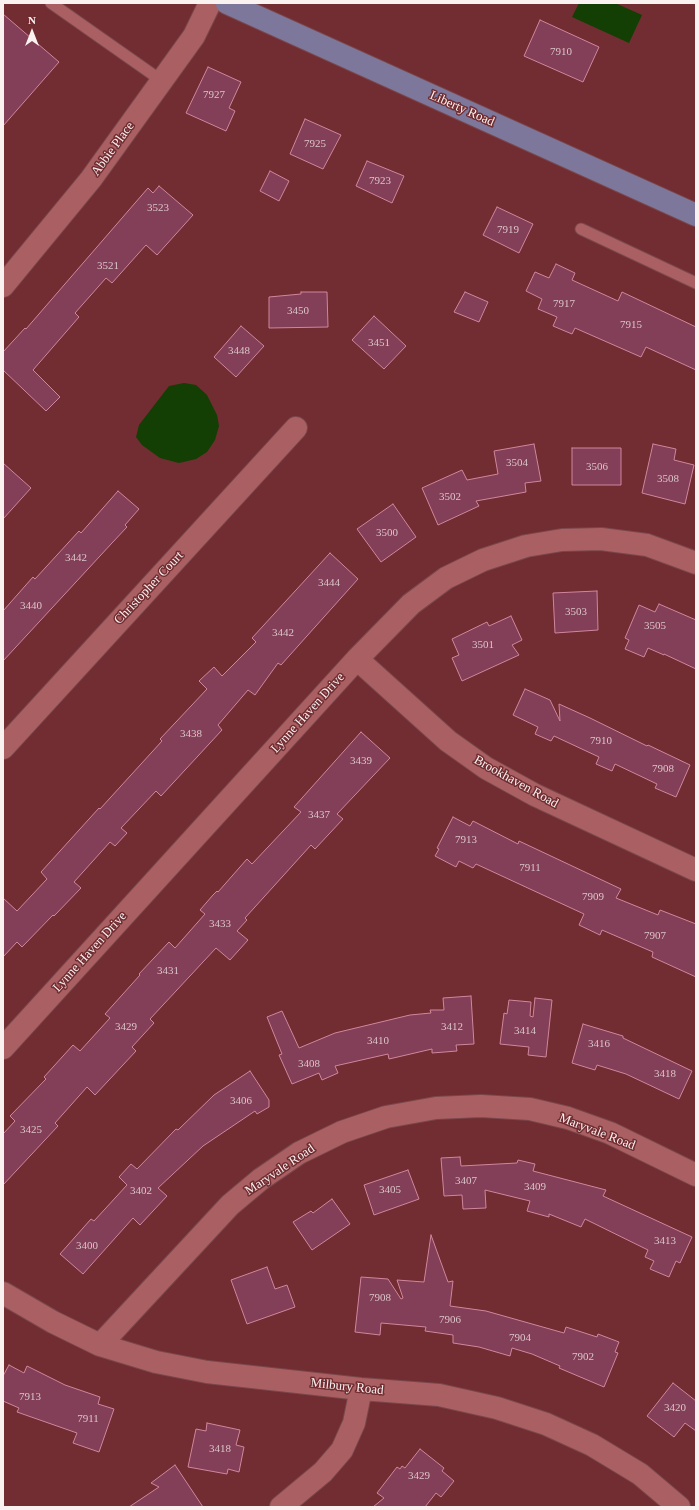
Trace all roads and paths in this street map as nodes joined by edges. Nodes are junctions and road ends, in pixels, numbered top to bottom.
1 (52, 3) edge
2 (210, 3) edge
3 (227, 3) edge
4 (162, 81) junction
5 (696, 215) edge
6 (581, 229) dead end
7 (696, 283) edge
8 (3, 286) edge
9 (296, 428) dead end
10 (696, 563) edge
11 (357, 659) junction
12 (3, 748) edge
13 (696, 870) edge
14 (3, 1048) edge
15 (696, 1175) edge
16 (3, 1293) edge
17 (100, 1345) junction
18 (361, 1388) junction
19 (281, 1507) edge
20 (679, 1507) edge

1 - 4 lane
2 - 4 street, Abbie Place
3 - 5 main road, Liberty Road
4 - 8 street, Abbie Place
6 - 7 lane
9 - 12 street, Christopher Court
10 - 11 street, Lynne Haven Drive
11 - 13 street, Brookhaven Road
11 - 14 street, Lynne Haven Drive
15 - 17 street, Maryvale Road
16 - 17 street, Milbury Road
17 - 18 street, Milbury Road
18 - 19 street
18 - 20 street, Milbury Road

